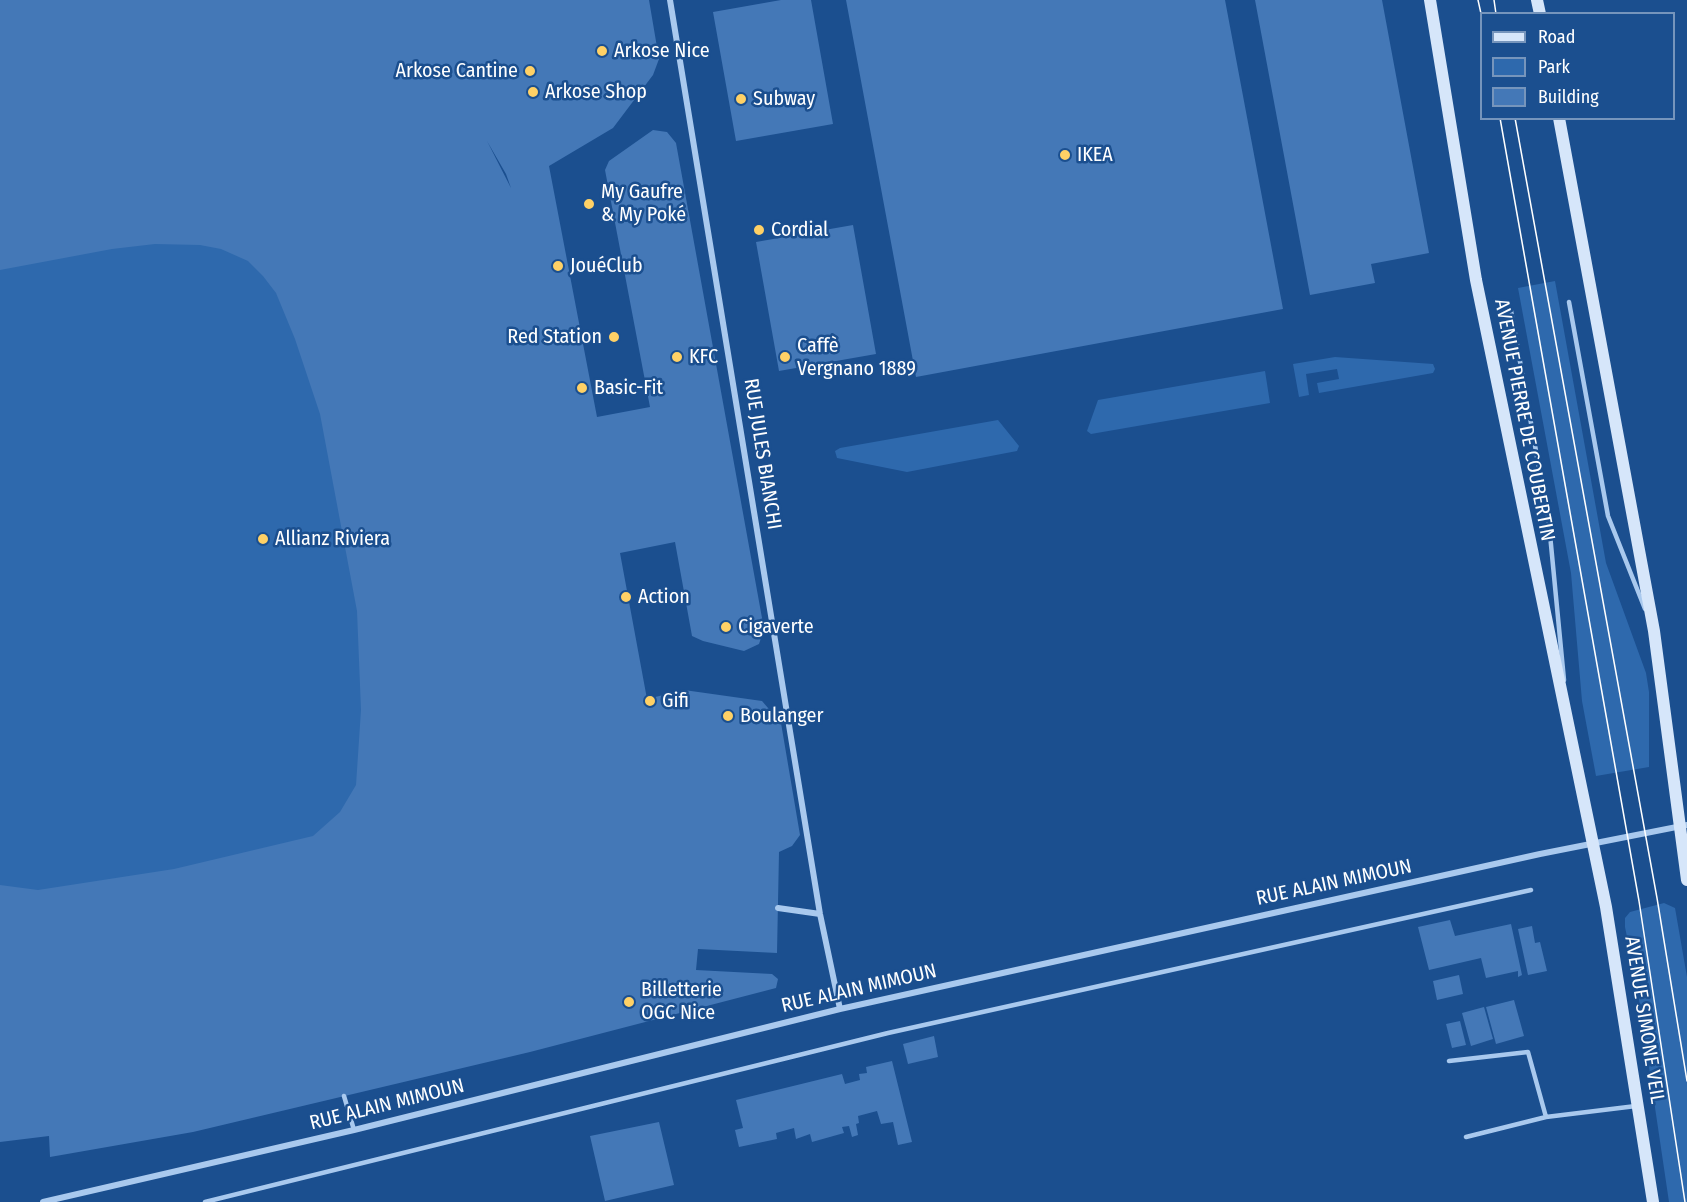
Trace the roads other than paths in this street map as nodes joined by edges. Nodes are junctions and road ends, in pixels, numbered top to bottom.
1 (670, 0) edge
2 (1430, 0) edge
3 (1559, 120) edge
4 (1569, 302) dead end
5 (1511, 311) dead end
6 (1653, 632) junction
7 (1568, 720) junction
8 (1683, 826) edge
9 (1594, 844) junction
10 (1687, 880) edge
11 (1531, 890) dead end
12 (778, 908) dead end
13 (820, 914) junction
14 (840, 1009) junction
15 (1449, 1061) dead end
16 (344, 1096) dead end
17 (1639, 1105) junction
18 (1546, 1117) junction
19 (354, 1130) junction
20 (1466, 1137) dead end
21 (43, 1202) edge
22 (205, 1202) edge
23 (1653, 1202) edge

1 - 13 street, RUE JULES BIANCHI
2 - 7 main road, AVENUE PIERRE DE COUBERTIN
3 - 6 main road
4 - 6 lane
5 - 7 lane
6 - 8 main road
7 - 9 main road, AVENUE PIERRE DE COUBERTIN
8 - 9 street, RUE ALAIN MIMOUN
8 - 10 main road
9 - 14 street, RUE ALAIN MIMOUN
9 - 17 main road, AVENUE SIMONE VEIL
11 - 22 lane
12 - 13 street
13 - 14 street, RUE JULES BIANCHI
14 - 19 street, RUE ALAIN MIMOUN
15 - 18 lane
16 - 19 lane
17 - 18 lane
17 - 23 main road, AVENUE SIMONE VEIL
18 - 20 lane
19 - 21 street, RUE ALAIN MIMOUN

